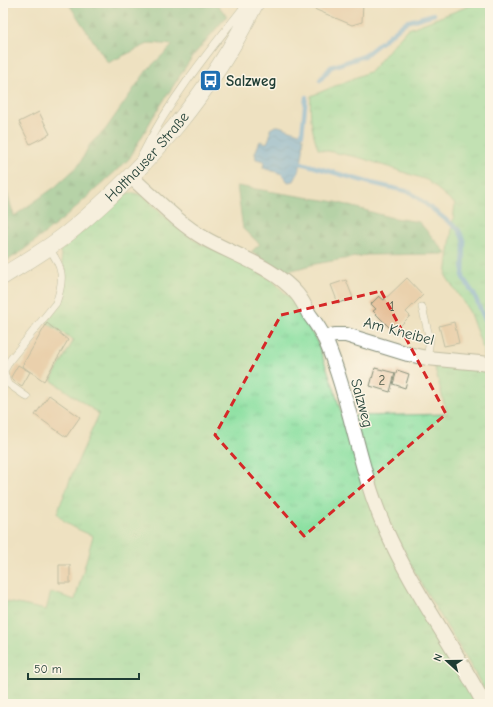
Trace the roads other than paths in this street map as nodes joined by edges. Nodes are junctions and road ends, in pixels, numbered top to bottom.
1 (248, 3) edge
2 (255, 3) edge
3 (131, 176) junction
4 (48, 247) junction
5 (3, 276) edge
6 (422, 307) dead end
7 (324, 338) junction
8 (427, 358) junction
9 (490, 364) edge
10 (27, 397) dead end
11 (484, 704) edge

1 - 3 lane
2 - 3 street, Holthauser Straße
3 - 4 street, Holthauser Straße
3 - 7 street, Salzweg
4 - 5 street, Holthauser Straße
4 - 10 lane
6 - 8 lane
7 - 8 street, Am Kneibel
7 - 11 street, Salzweg
8 - 9 street, Am Kneibel

